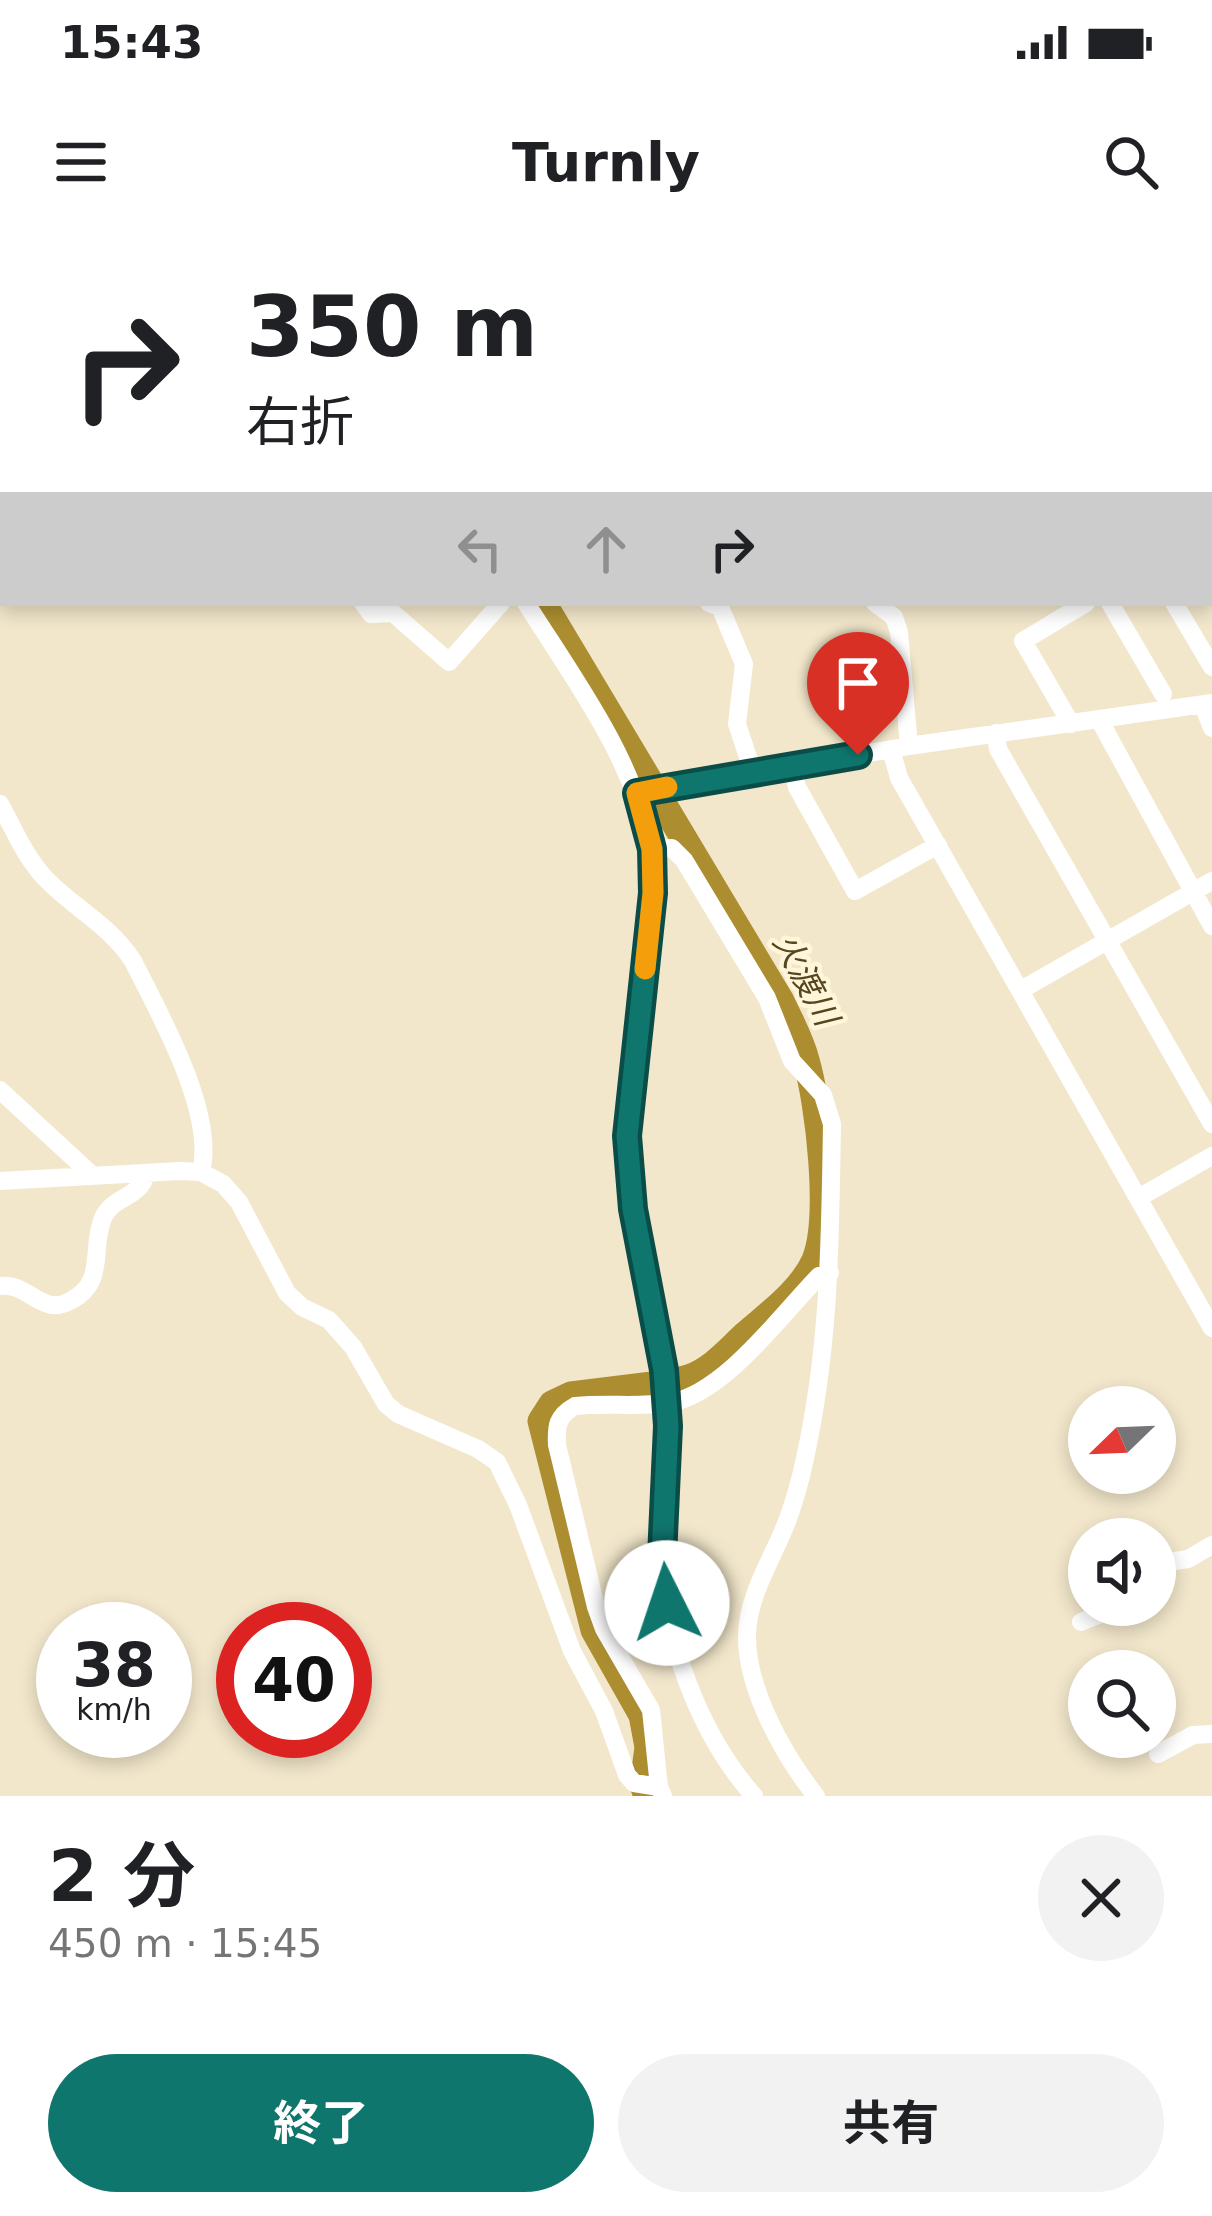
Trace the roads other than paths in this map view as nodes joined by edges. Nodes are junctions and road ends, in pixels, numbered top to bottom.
1 (365, 606) edge
2 (498, 606) edge
3 (528, 606) edge
4 (717, 606) edge
5 (879, 606) edge
6 (1081, 606) edge
7 (1112, 606) edge
8 (1176, 606) edge
9 (1212, 667) edge
10 (1163, 694) dead end
11 (1208, 704) edge
12 (1100, 721) junction
13 (1071, 724) junction
14 (1212, 728) edge
15 (996, 734) junction
16 (900, 748) junction
17 (792, 765) junction
18 (753, 772) junction
19 (649, 790) junction
20 (0, 804) edge
21 (938, 845) junction
22 (652, 849) junction
23 (1212, 881) edge
24 (1192, 891) junction
25 (1212, 926) edge
26 (1108, 942) junction
27 (1021, 989) junction
28 (0, 1090) edge
29 (1212, 1124) edge
30 (1212, 1156) edge
31 (201, 1172) junction
32 (146, 1173) junction
33 (92, 1175) junction
34 (0, 1181) edge
35 (1140, 1197) junction
36 (830, 1273) junction
37 (0, 1286) edge
38 (1212, 1328) edge
39 (667, 1403) junction
40 (1212, 1545) edge
41 (1176, 1561) edge
42 (1212, 1734) edge
43 (1176, 1744) edge
44 (653, 1789) edge
45 (754, 1796) edge
46 (816, 1796) edge

1 - 2 street
3 - 19 street
4 - 18 street
5 - 16 street
6 - 13 street
7 - 10 street
8 - 9 street
11 - 12 street
11 - 14 street
12 - 13 street
12 - 24 street
13 - 15 street
15 - 16 street
15 - 26 street
16 - 17 street
16 - 21 street
17 - 18 street
17 - 21 street
18 - 19 street
19 - 22 street
20 - 31 street
21 - 27 street
22 - 36 street
22 - 39 street
23 - 24 street
24 - 25 street
24 - 26 street
26 - 27 street
26 - 29 street
27 - 35 street
28 - 33 street
30 - 35 street
31 - 32 street
31 - 44 street
32 - 33 street
32 - 37 street
33 - 34 street
35 - 38 street
36 - 39 street
36 - 46 street
39 - 44 street
39 - 45 street
40 - 41 street
42 - 43 street

